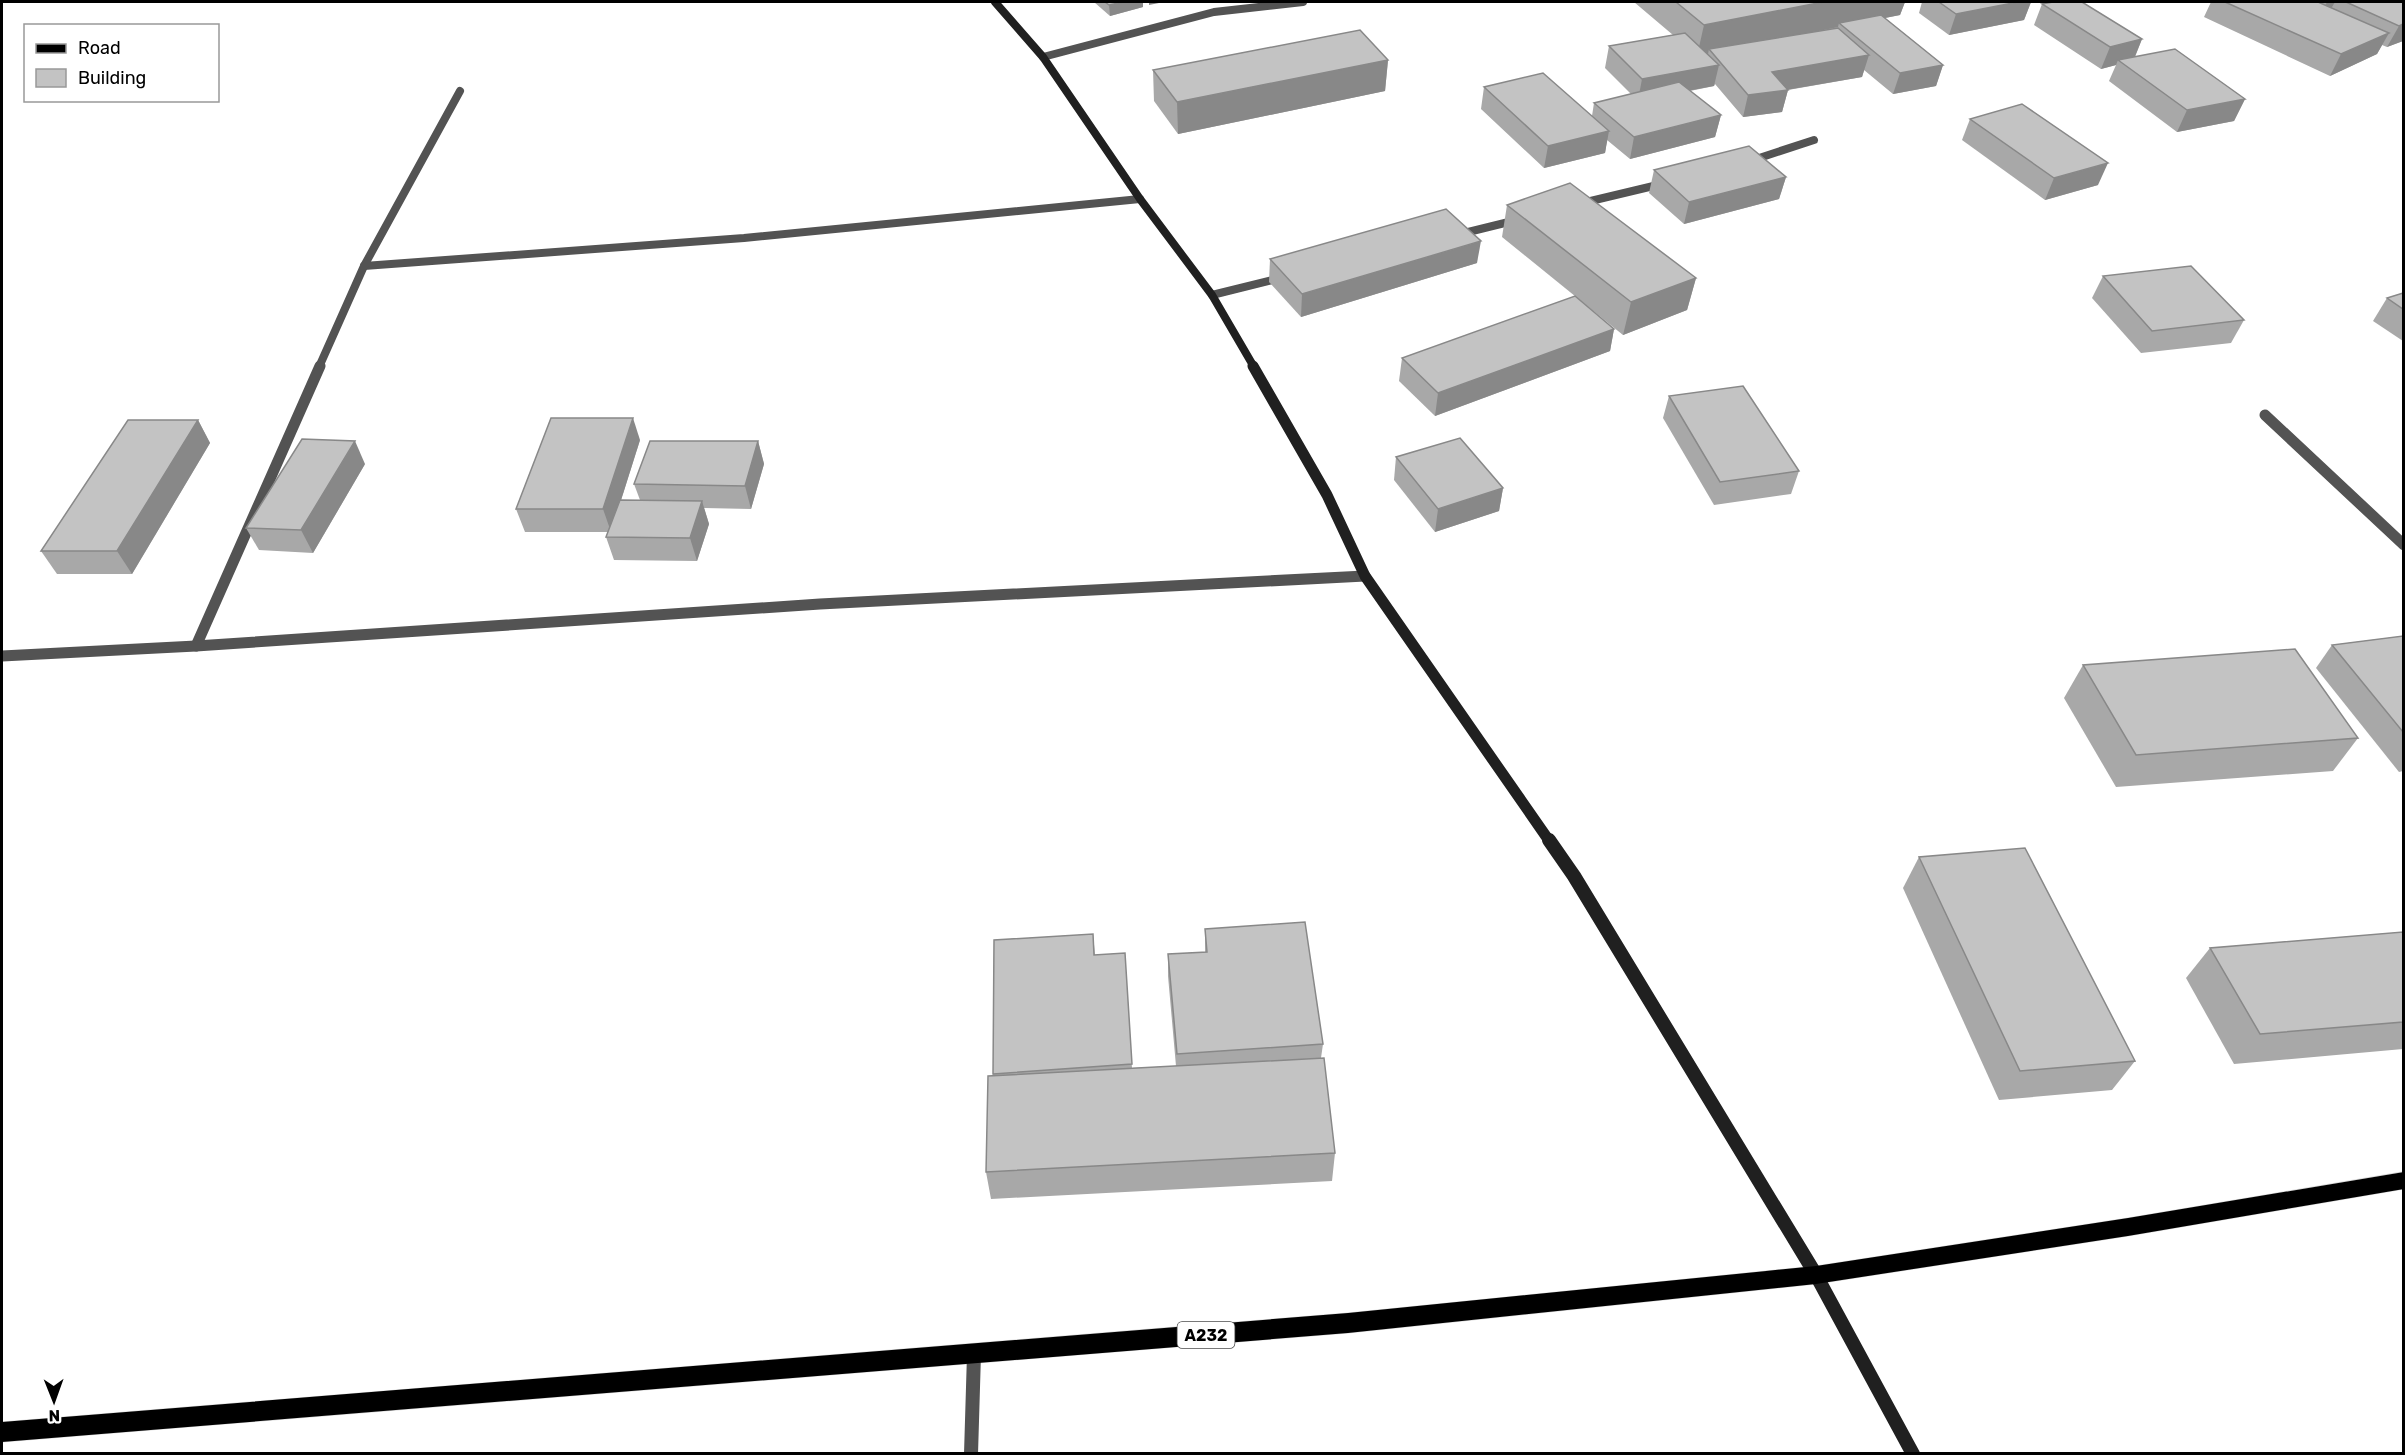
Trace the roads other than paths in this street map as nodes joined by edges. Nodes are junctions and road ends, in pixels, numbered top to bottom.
1 (995, 2) edge
2 (1303, 2) edge
3 (1043, 57) junction
4 (460, 91) dead end
5 (1814, 140) dead end
6 (1741, 164) edge
7 (1672, 181) edge
8 (1140, 198) junction
9 (1568, 207) edge
10 (1534, 215) edge
11 (1442, 238) edge
12 (364, 266) junction
13 (1292, 275) edge
14 (1212, 295) junction
15 (2265, 415) dead end
16 (2403, 545) edge
17 (1365, 576) junction
18 (196, 646) junction
19 (2, 656) edge
20 (2403, 1180) edge
21 (1816, 1275) junction
22 (974, 1354) junction
23 (2, 1432) edge
24 (971, 1454) edge
25 (1913, 1454) edge

1 - 3 main road
2 - 3 street
3 - 8 main road
4 - 12 street
5 - 6 street
7 - 9 street
8 - 12 street
8 - 14 main road
10 - 11 street
12 - 18 street
13 - 14 street
14 - 17 main road
15 - 16 street
17 - 18 street
17 - 21 main road
18 - 19 street
20 - 21 main road, A232
21 - 22 main road, A232
21 - 25 main road
22 - 23 main road, A232
22 - 24 street

